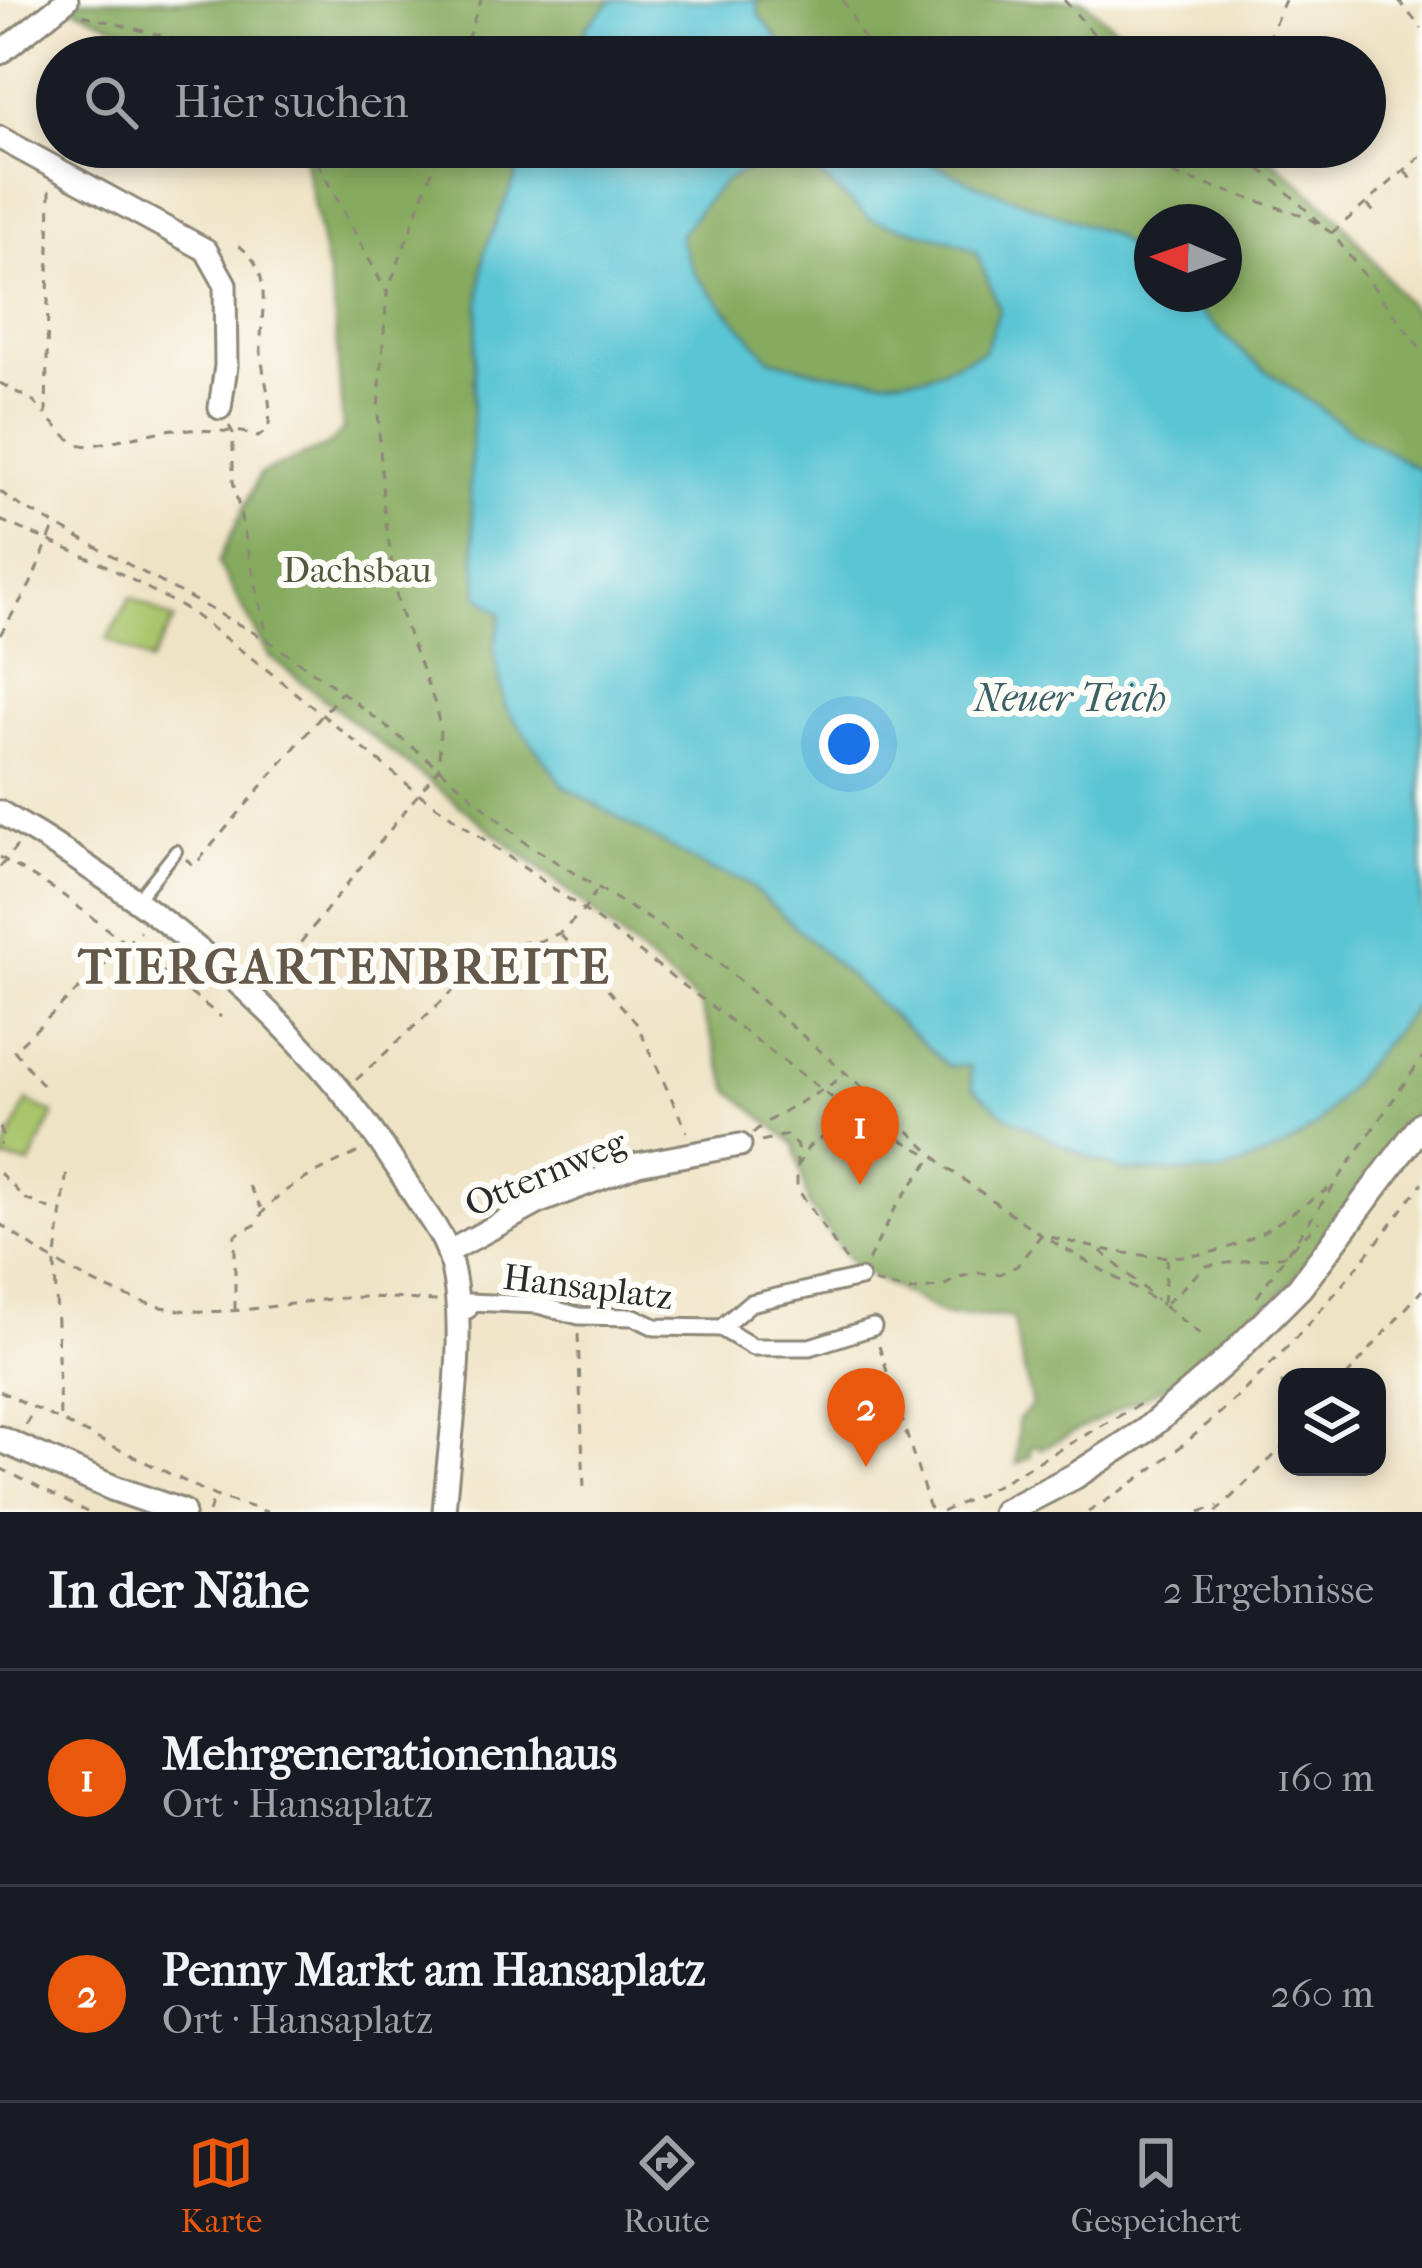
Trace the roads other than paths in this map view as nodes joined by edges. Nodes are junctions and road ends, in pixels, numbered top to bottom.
1 (62, 4) edge
2 (0, 53) edge
3 (0, 138) edge
4 (36, 157) edge
5 (57, 168) edge
6 (220, 408) road end
7 (0, 812) edge
8 (176, 851) road end
9 (136, 901) junction
10 (1422, 1124) edge
11 (740, 1145) road end
12 (448, 1252) junction
13 (860, 1278) road end
14 (455, 1310) junction
15 (873, 1327) road end
16 (721, 1328) junction
17 (0, 1438) edge
18 (182, 1512) edge
19 (444, 1512) edge
20 (1005, 1512) edge

1 - 2 street
3 - 4 street
5 - 6 street
7 - 9 street
8 - 9 lane
9 - 12 street
10 - 20 street
11 - 12 street, Otternweg
12 - 14 street
13 - 16 street, Hansaplatz
14 - 16 street, Hansaplatz
14 - 19 street
15 - 16 street, Hansaplatz
17 - 18 street

